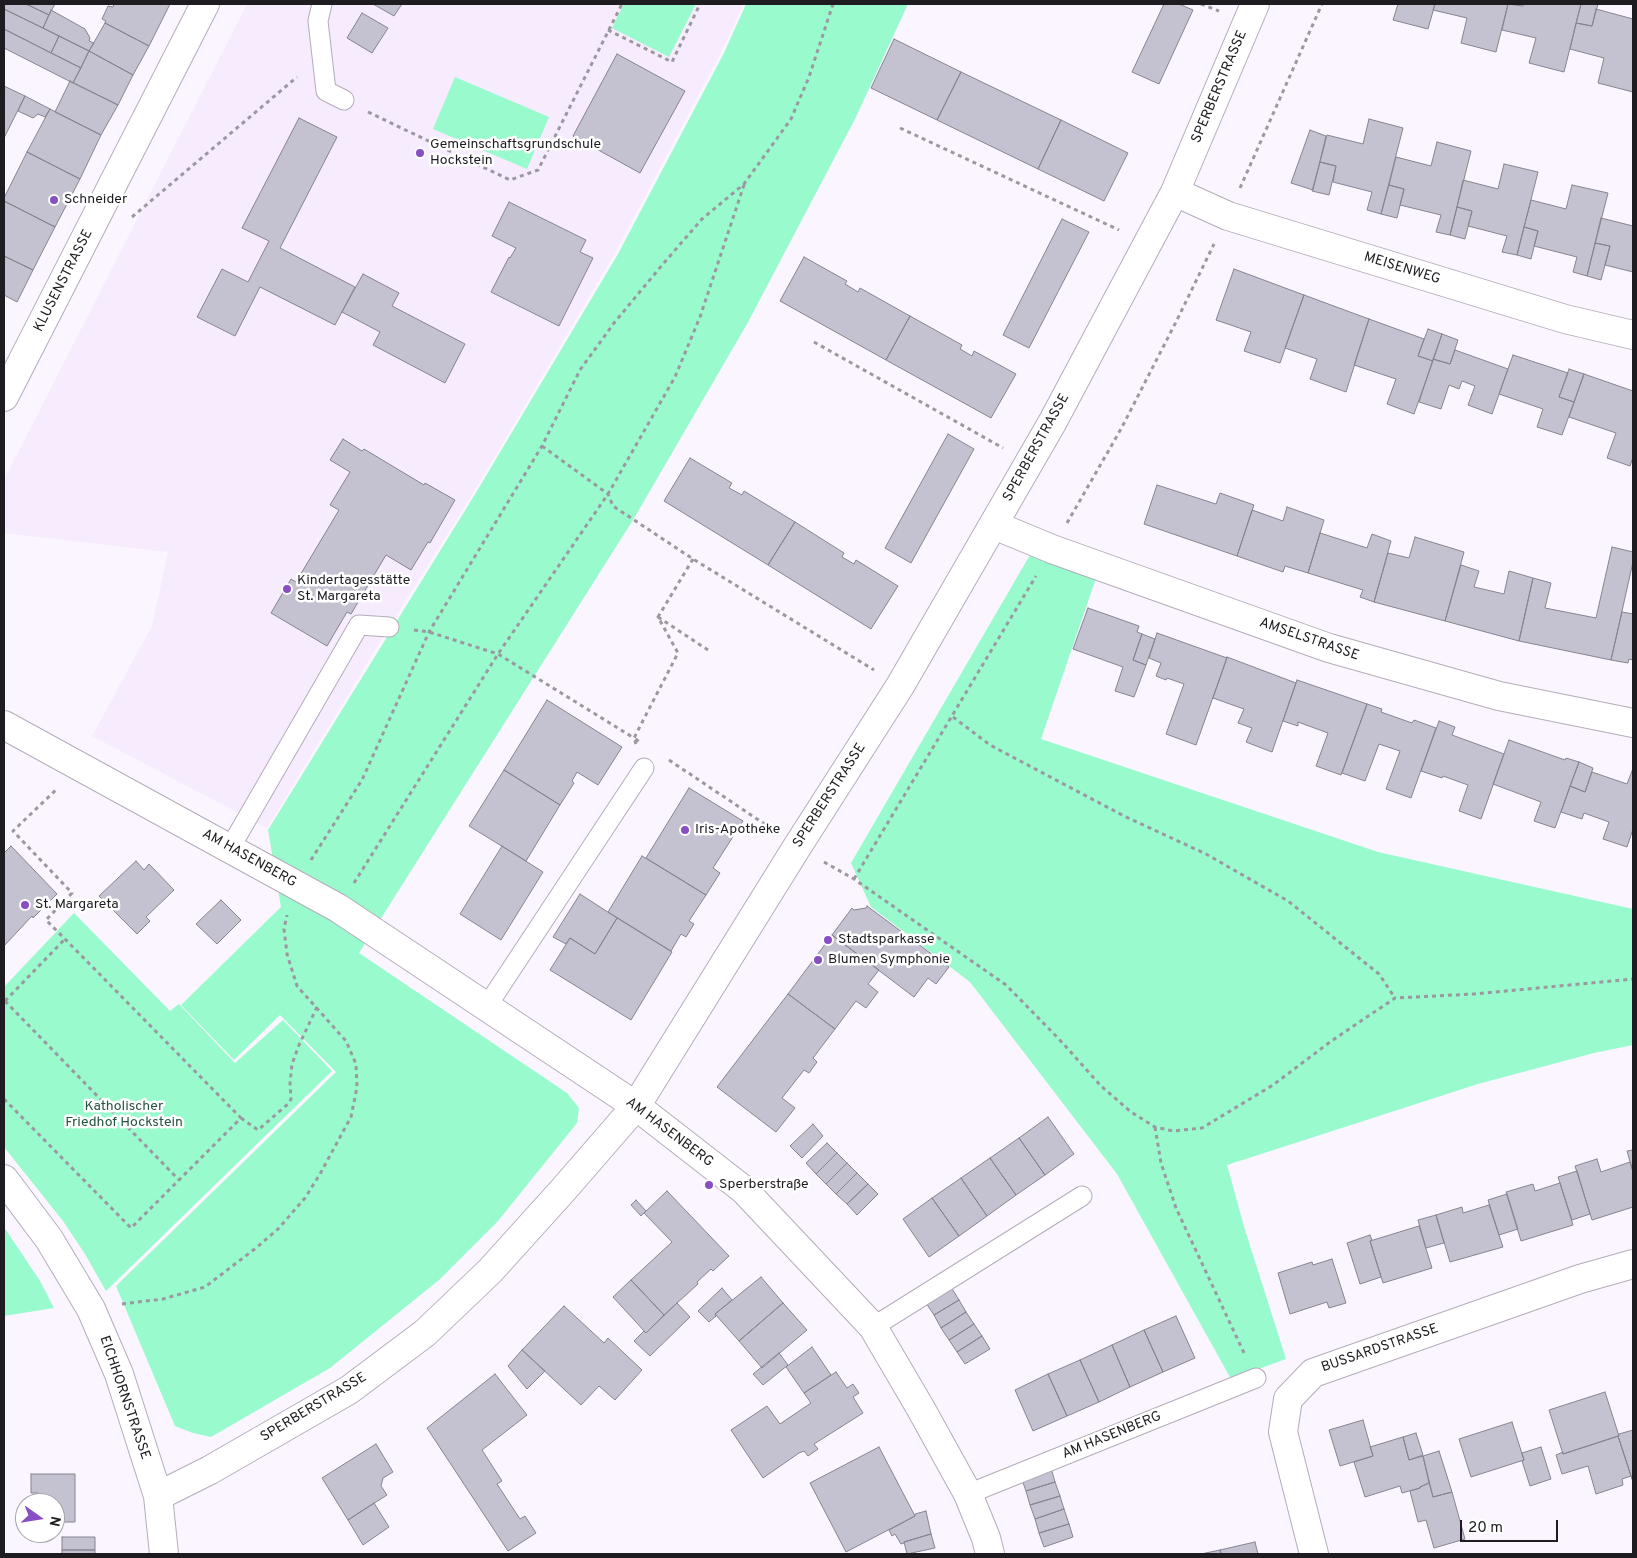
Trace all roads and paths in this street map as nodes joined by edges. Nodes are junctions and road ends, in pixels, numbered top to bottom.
1 (205, 4) edge
2 (322, 4) edge
3 (622, 4) edge
4 (700, 4) edge
5 (833, 4) edge
6 (1255, 4) edge
7 (1322, 4) edge
8 (608, 30) junction
9 (322, 57) junction
10 (344, 100) joint
11 (900, 128) dead end
12 (744, 184) junction
13 (1175, 192) junction
14 (1228, 216) junction
15 (132, 218) dead end
16 (1148, 242) junction
17 (1633, 335) edge
18 (814, 342) dead end
19 (4, 397) edge
20 (542, 446) junction
21 (1029, 463) junction
22 (608, 494) junction
23 (994, 525) junction
24 (1052, 549) junction
25 (694, 559) junction
26 (658, 617) junction
27 (389, 627) joint
28 (428, 632) junction
29 (708, 650) dead end
30 (498, 654) junction
31 (900, 686) junction
32 (952, 717) junction
33 (1633, 723) edge
34 (4, 725) edge
35 (80, 767) junction
36 (644, 768) dead end
37 (682, 768) dead end
38 (797, 847) junction
39 (230, 848) junction
40 (854, 879) junction
41 (294, 883) junction
42 (338, 908) junction
43 (66, 939) junction
44 (1633, 979) edge
45 (1395, 998) junction
46 (4, 1001) edge
47 (487, 1006) junction
48 (317, 1007) junction
49 (4, 1099) edge
50 (636, 1106) junction
51 (241, 1118) junction
52 (1155, 1127) junction
53 (4, 1180) edge
54 (179, 1180) junction
55 (1082, 1196) dead end
56 (1633, 1264) edge
57 (91, 1309) junction
58 (873, 1327) junction
59 (1256, 1378) joint
60 (968, 1494) junction
61 (158, 1496) junction
62 (164, 1554) edge
63 (990, 1554) edge
64 (1314, 1554) edge

1 - 19 street, KLUSENSTRASSE
2 - 9 lane
3 - 8 path
4 - 8 path
5 - 12 path
6 - 13 street, SPERBERSTRASSE
7 - 14 path
8 - 10 path
9 - 10 lane
9 - 15 path
11 - 16 path
12 - 20 path
12 - 22 path
13 - 14 street, MEISENWEG
13 - 16 street, SPERBERSTRASSE
14 - 17 street, MEISENWEG
14 - 24 path
16 - 21 street, SPERBERSTRASSE
18 - 21 path
20 - 22 path
20 - 28 path
21 - 23 street, SPERBERSTRASSE
22 - 25 path
22 - 30 path
23 - 24 street, AMSELSTRASSE
23 - 31 street, SPERBERSTRASSE
24 - 32 path
24 - 33 street, AMSELSTRASSE
25 - 26 path
25 - 31 path
26 - 29 path
26 - 30 path
27 - 28 path
27 - 39 lane
28 - 30 path
28 - 41 path
30 - 42 path
31 - 38 street, SPERBERSTRASSE
32 - 40 path
32 - 45 path
34 - 35 street, AM HASENBERG
35 - 39 street, AM HASENBERG
35 - 43 path
36 - 47 lane
37 - 38 path
38 - 40 path
38 - 50 street, SPERBERSTRASSE
39 - 41 street, AM HASENBERG
40 - 52 path
41 - 42 street, AM HASENBERG
41 - 48 path
42 - 47 street, AM HASENBERG
43 - 46 path
43 - 51 path
44 - 45 path
45 - 52 path
46 - 54 path
47 - 50 street, AM HASENBERG
48 - 51 path
48 - 57 path
49 - 54 path
50 - 58 street, AM HASENBERG
50 - 61 street, SPERBERSTRASSE
51 - 54 path
52 - 59 path
53 - 57 street, EICHHORNSTRASSE
55 - 58 lane
56 - 64 street, BUSSARDSTRASSE
57 - 61 street, EICHHORNSTRASSE
58 - 60 street, AM HASENBERG
59 - 60 lane, AM HASENBERG
60 - 63 street, AM HASENBERG
61 - 62 street, EICHHORNSTRASSE

